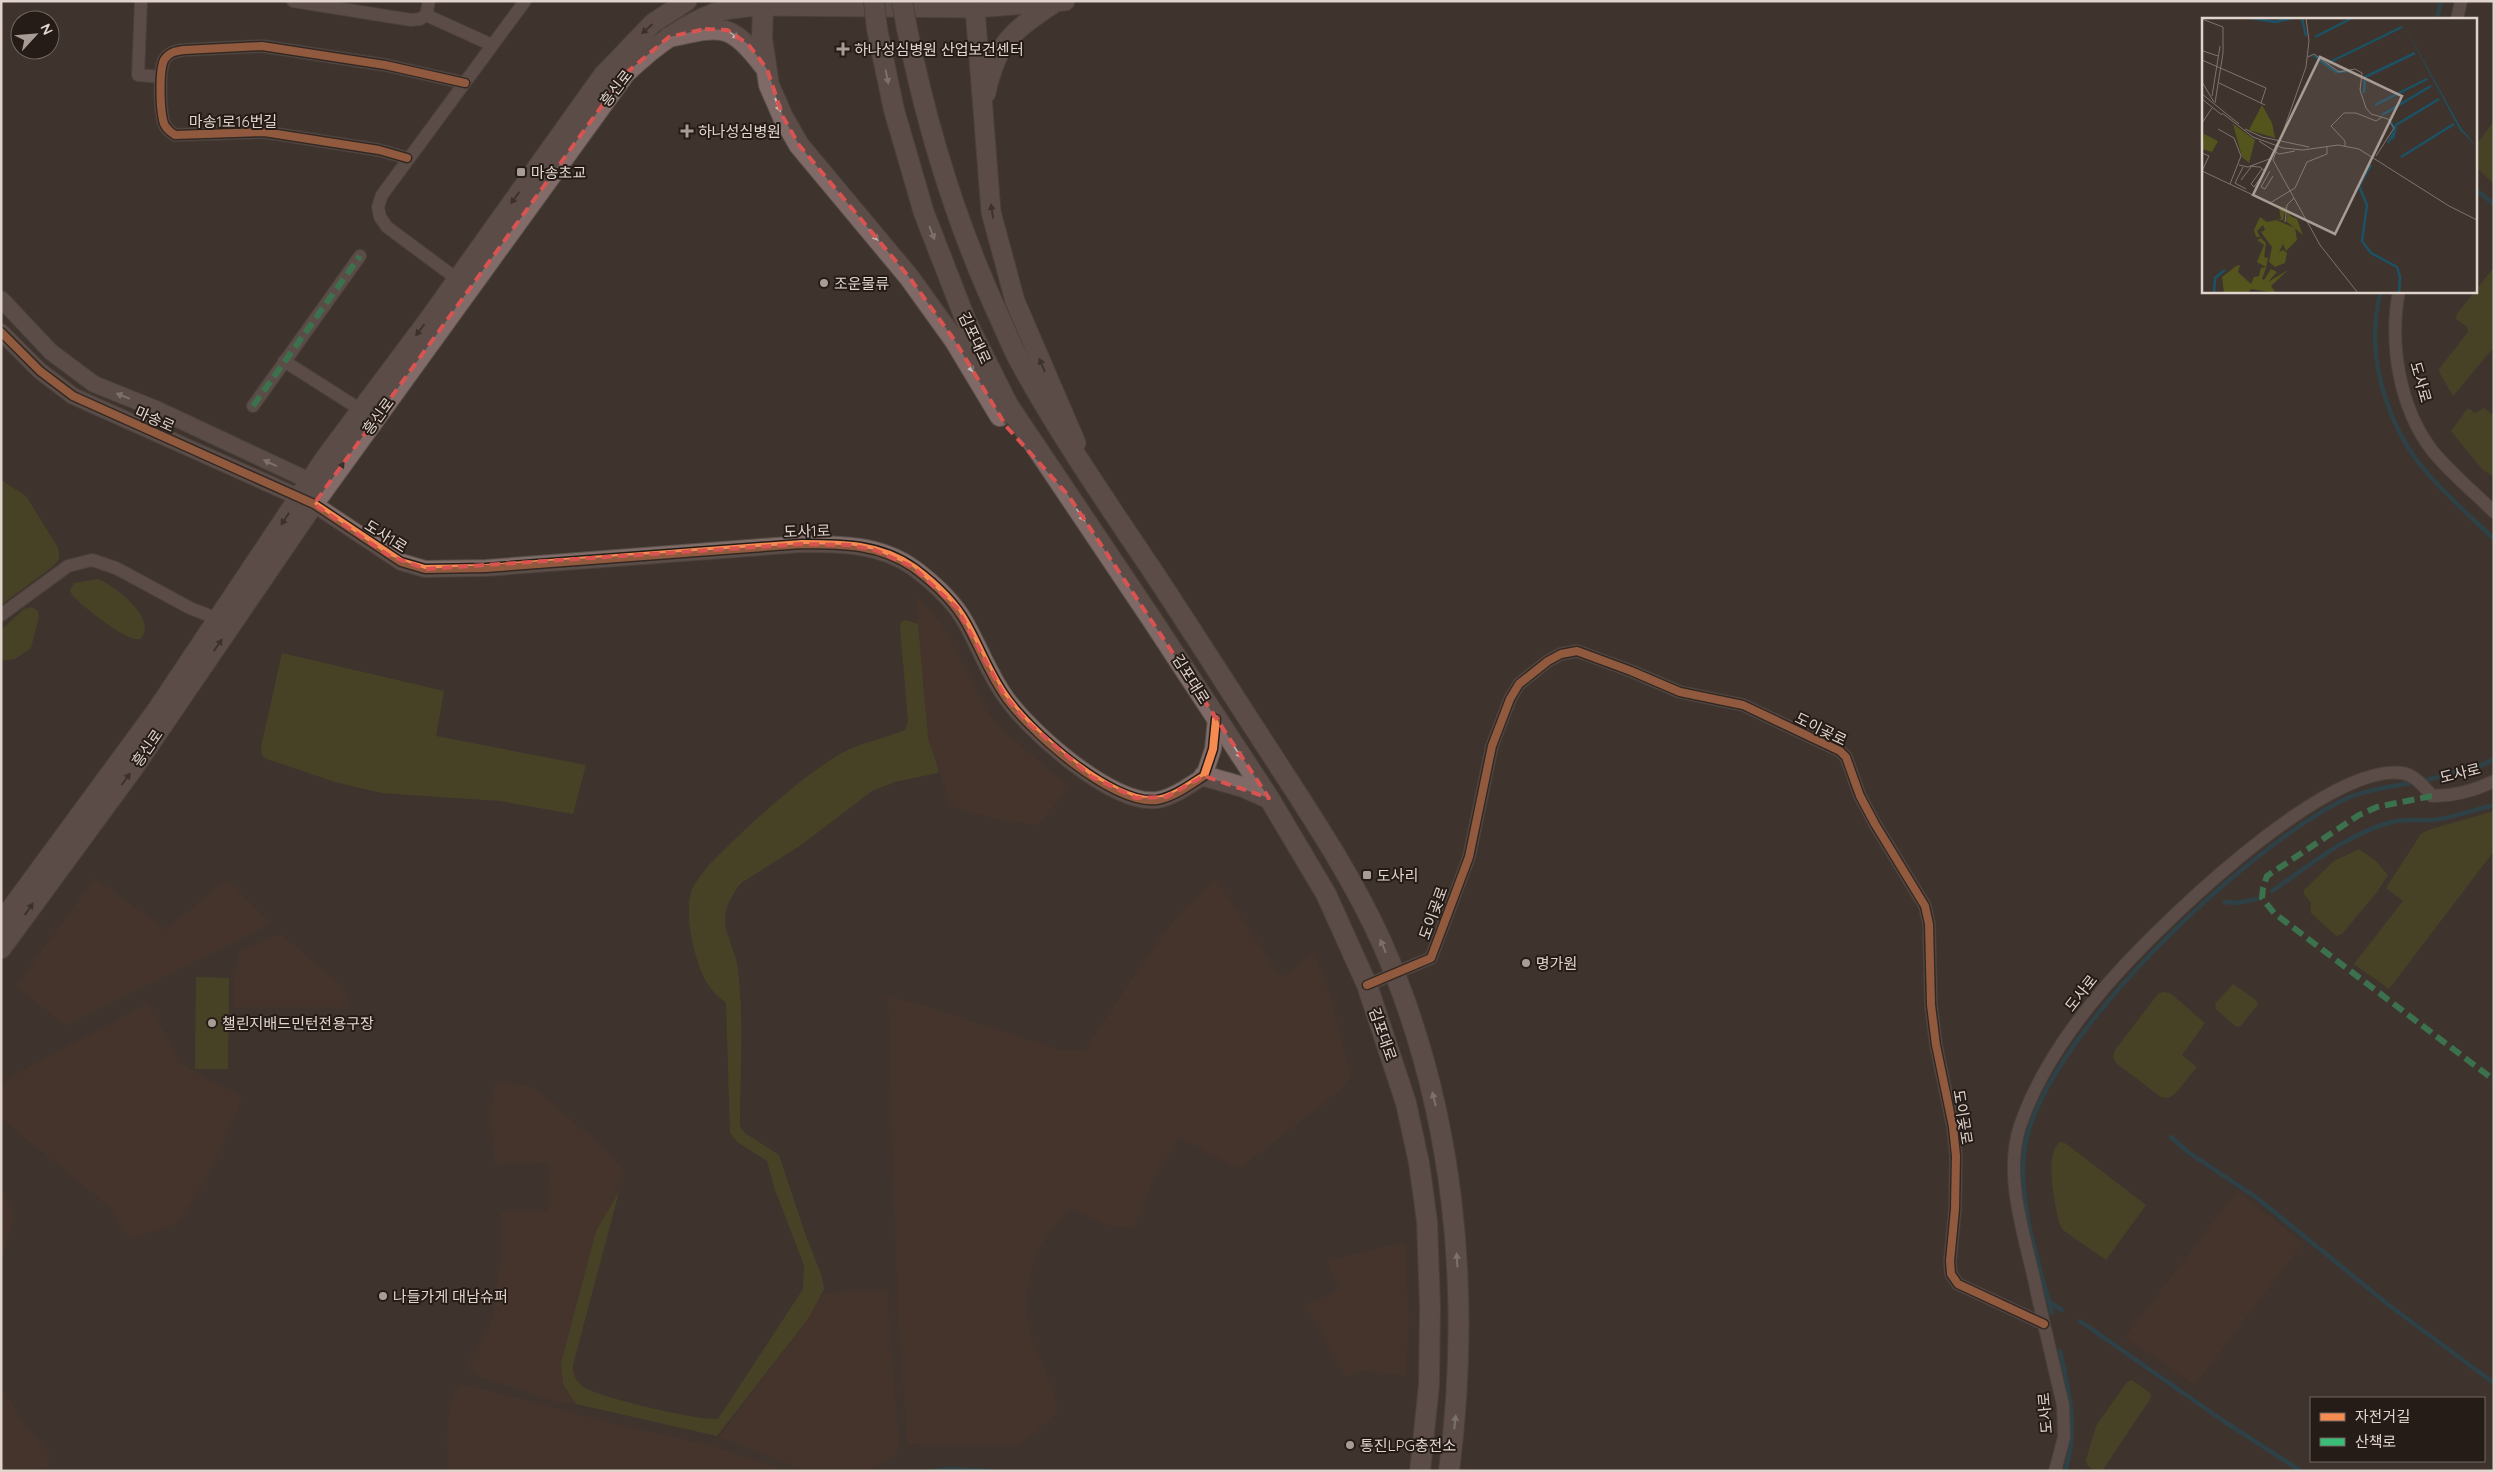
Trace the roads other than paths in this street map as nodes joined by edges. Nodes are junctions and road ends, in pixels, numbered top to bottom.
1 (141, 1) edge
2 (293, 1) edge
3 (428, 1) edge
4 (525, 1) edge
5 (874, 1) edge
6 (902, 1) edge
7 (2461, 1) edge
8 (1060, 2) edge
9 (763, 3) edge
10 (674, 4) edge
11 (974, 5) edge
12 (426, 15) junction
13 (2457, 18) edge
14 (669, 37) junction
15 (492, 45) junction
16 (767, 70) junction
17 (161, 77) junction
18 (465, 83) junction
19 (982, 109) junction
20 (408, 158) junction
21 (360, 256) dead end
22 (457, 279) junction
23 (2398, 292) edge
24 (1, 299) edge
25 (1, 332) edge
26 (284, 361) junction
27 (253, 406) dead end
28 (361, 410) junction
29 (1089, 474) junction
30 (310, 481) junction
31 (1068, 495) junction
32 (307, 500) junction
33 (2494, 512) edge
34 (1, 615) edge
35 (226, 621) junction
36 (1216, 719) junction
37 (1204, 776) junction
38 (2494, 781) edge
39 (1268, 798) junction
40 (1, 922) edge
41 (1, 950) edge
42 (1394, 974) junction
43 (1367, 985) junction
44 (2044, 1324) junction
45 (1420, 1471) edge
46 (1449, 1471) edge
47 (2055, 1471) edge

1 - 17 street
2 - 12 street
3 - 12 street
4 - 15 street
5 -> 31 main road, 김포대로, bridge
6 - 29 main road, 김포대로, bridge
7 - 13 street
8 - 11 main road, 흥신로
8 - 19 main road
9 - 11 main road, 흥신로
9 - 14 main road, 흥신로
9 - 16 main road
10 -> 22 main road, 흥신로
11 - 19 main road
12 - 15 street
14 -> 16 main road
32 -> 14 main road, 흥신로
15 - 18 street
16 -> 31 main road
17 - 18 street, 마송1로16번길
17 - 20 street, 마송1로16번길
18 - 20 street
29 -> 19 main road
20 - 22 street
21 - 26 street
22 -> 28 main road, 흥신로
23 - 33 street, 도사로
30 -> 24 street, 마송로
25 - 32 street, 마송로
26 - 27 street
26 - 28 street
28 - 30 main road, 흥신로
42 -> 29 main road, 김포대로
30 - 32 main road, 흥신로
31 -> 36 main road, 김포대로
32 - 35 main road, 흥신로
32 - 37 street, 도사1로
34 - 35 street
35 - 40 main road, 흥신로
41 -> 35 main road, 흥신로
36 - 37 street
36 -> 39 main road, 김포대로
37 - 39 main road
38 - 44 street, 도사로
39 - 43 main road, 김포대로
42 - 43 street, 도이곶로
42 - 44 street, 도이곶로
46 -> 42 main road, 김포대로
43 - 45 main road, 김포대로
44 - 47 street, 도사로

